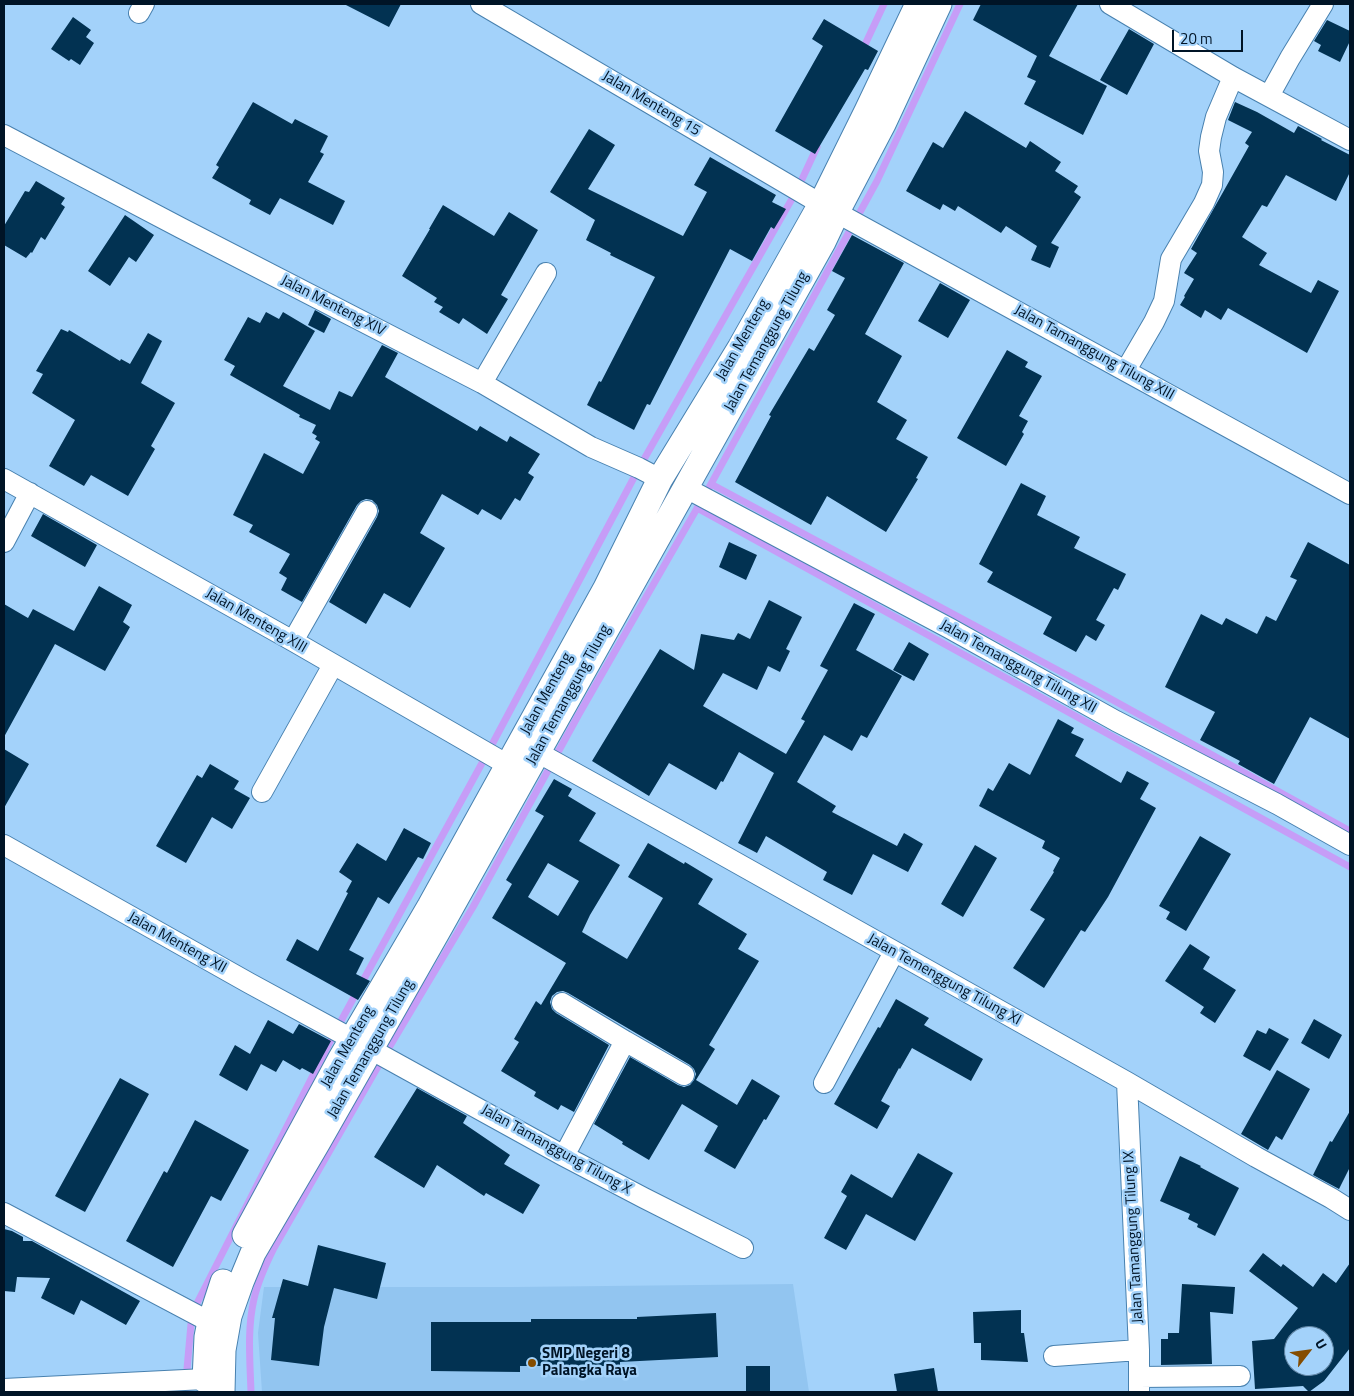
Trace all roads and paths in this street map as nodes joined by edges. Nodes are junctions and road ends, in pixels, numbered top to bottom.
1 (481, 4) edge
2 (918, 4) edge
3 (939, 4) edge
4 (1110, 4) edge
5 (1323, 4) edge
6 (1132, 9) edge
7 (1233, 77) junction
8 (1269, 96) junction
9 (4, 135) edge
10 (1350, 140) edge
11 (829, 208) junction
12 (546, 273) dead end
13 (1126, 370) junction
14 (482, 382) junction
15 (4, 479) edge
16 (660, 479) junction
17 (686, 488) junction
18 (30, 493) junction
19 (1350, 494) edge
20 (367, 511) dead end
21 (4, 542) edge
22 (293, 641) junction
23 (333, 665) junction
24 (537, 752) junction
25 (508, 765) junction
26 (262, 792) dead end
27 (4, 845) edge
28 (1350, 845) edge
29 (894, 952) junction
30 (562, 1003) dead end
31 (625, 1041) junction
32 (361, 1044) junction
33 (684, 1075) dead end
34 (1127, 1082) junction
35 (824, 1083) dead end
36 (564, 1156) junction
37 (1350, 1210) edge
38 (4, 1213) edge
39 (743, 1248) dead end
40 (210, 1322) junction
41 (1139, 1350) junction
42 (1054, 1356) dead end
43 (1240, 1376) dead end
44 (1139, 1385) edge
45 (211, 1388) edge
46 (4, 1389) edge

1 - 11 street, Jalan Menteng 15
2 - 11 street, Jalan Menteng
3 - 11 street, Jalan Temanggung Tilung
4 - 6 street
5 - 8 street
6 - 7 street
7 - 8 street
7 - 13 street
8 - 10 street
9 - 14 street, Jalan Menteng XIV
11 - 13 street, Jalan Tamanggung Tilung XIII
11 - 16 street, Jalan Menteng
11 - 17 street, Jalan Temanggung Tilung
12 - 14 street
13 - 19 street, Jalan Tamanggung Tilung XIII
14 - 16 street, Jalan Menteng XIV
15 - 18 street, Jalan Menteng XIII
16 - 25 street, Jalan Menteng
17 - 24 street, Jalan Temanggung Tilung
17 - 28 street, Jalan Temanggung Tilung XII
18 - 21 street
18 - 22 street, Jalan Menteng XIII
20 - 22 street
22 - 23 street, Jalan Menteng XIII
23 - 25 street, Jalan Menteng XIII
23 - 26 street
24 - 29 street, Jalan Temenggung Tilung XI
24 - 32 street, Jalan Temanggung Tilung
25 - 32 street, Jalan Menteng
27 - 32 street, Jalan Menteng XII
29 - 34 street, Jalan Temenggung Tilung XI
29 - 35 street
30 - 31 street
31 - 33 street
31 - 36 street
32 - 36 street, Jalan Tamanggung Tilung X
32 - 40 street, Jalan Menteng
32 - 45 street, Jalan Temanggung Tilung
34 - 37 street, Jalan Temenggung Tilung XI
34 - 41 street, Jalan Tamanggung Tilung IX
36 - 39 street, Jalan Tamanggung Tilung X
38 - 40 street
40 - 45 street, Jalan Menteng
41 - 42 street
41 - 44 street, Jalan Tamanggung Tilung IX
43 - 44 street
45 - 46 street

